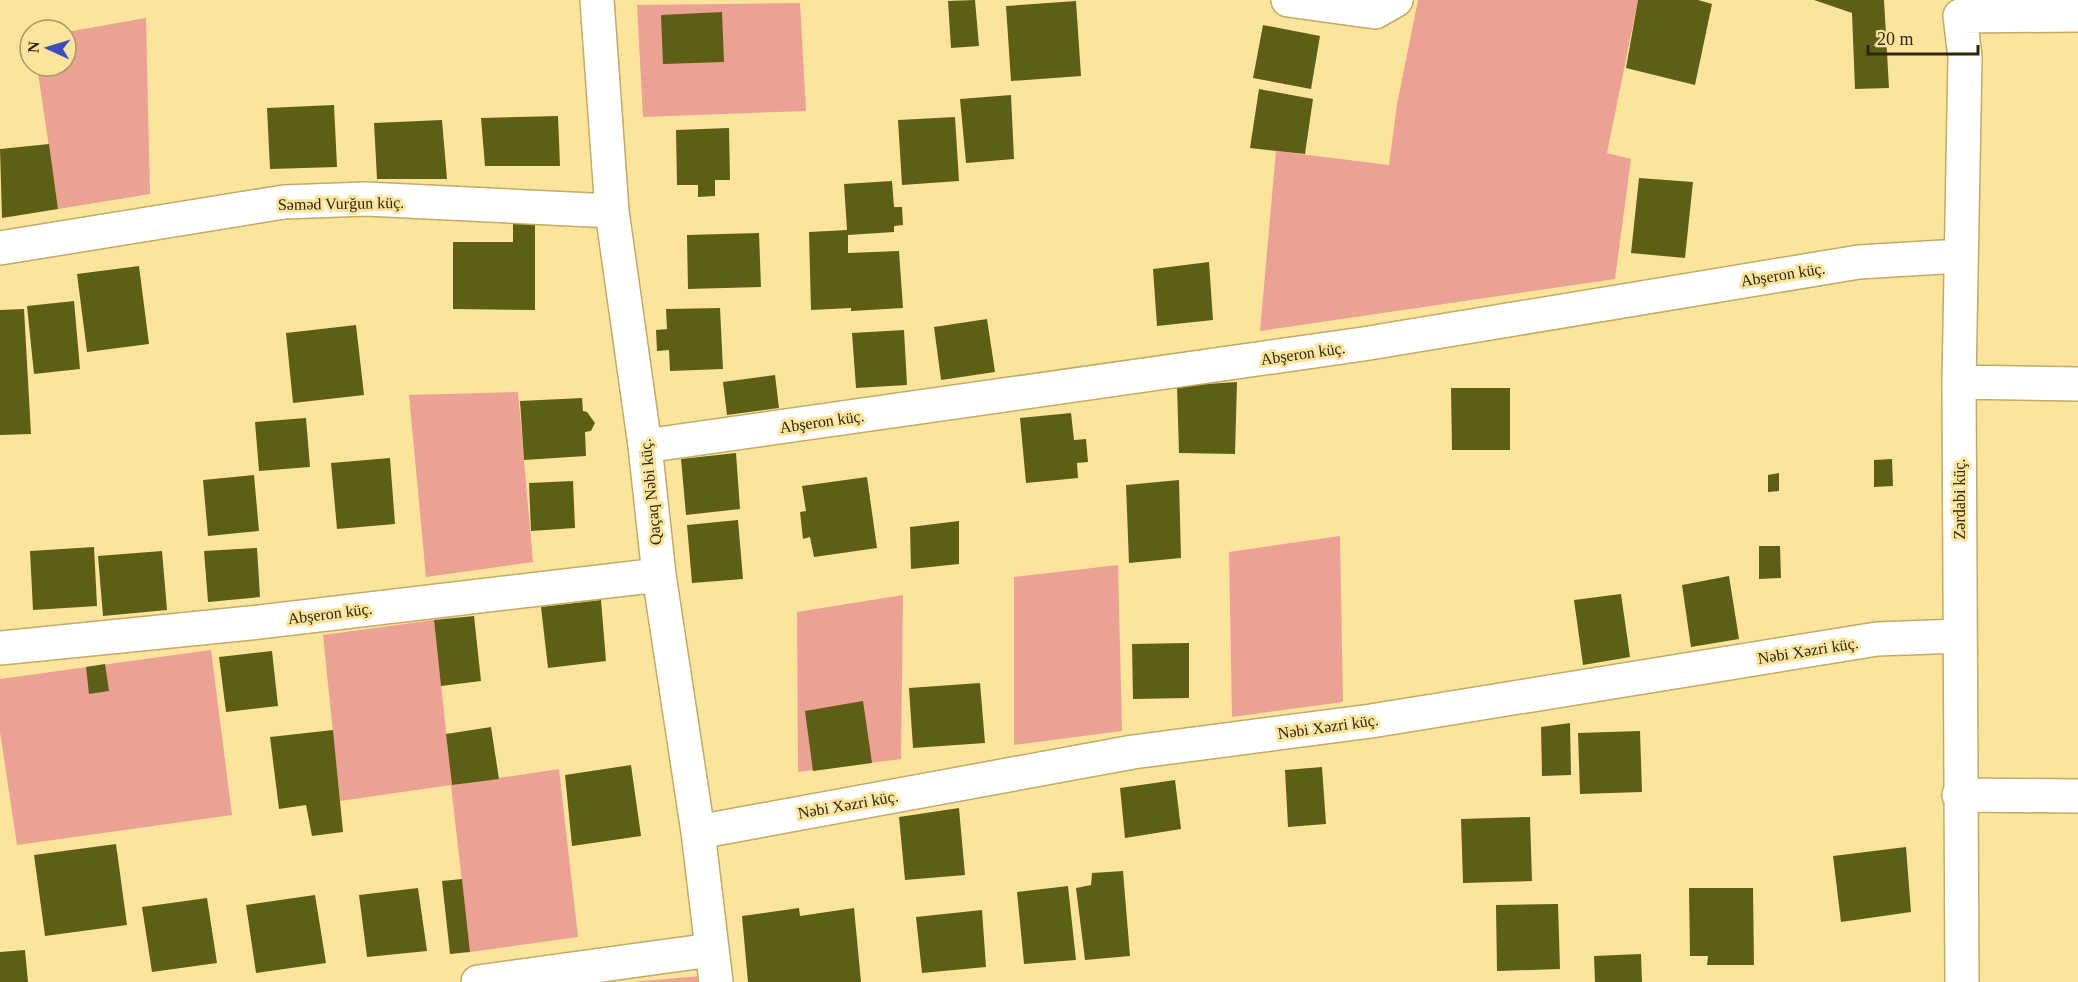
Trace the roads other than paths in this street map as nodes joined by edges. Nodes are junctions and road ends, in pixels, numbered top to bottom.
1 (597, 0) edge
2 (1288, 0) edge
3 (1396, 0) edge
4 (1953, 8) edge
5 (2078, 15) edge
6 (612, 211) junction
7 (0, 248) edge
8 (1960, 256) junction
9 (1959, 382) junction
10 (2078, 384) edge
11 (645, 446) junction
12 (659, 574) junction
13 (1960, 636) junction
14 (0, 648) edge
15 (1959, 795) junction
16 (2078, 795) edge
17 (698, 832) junction
18 (711, 950) junction
19 (478, 982) edge
20 (716, 982) edge
21 (1962, 982) edge

1 - 6 street, Qaçaq Nəbi küç.
2 - 3 street
4 - 5 street
4 - 8 street, Zərdabi küç.
6 - 7 street, Səməd Vurğun küç.
6 - 11 street, Qaçaq Nəbi küç.
8 - 9 street, Zərdabi küç.
8 - 11 street, Abşeron küç.
9 - 10 street
9 - 13 street, Zərdabi küç.
11 - 12 street, Qaçaq Nəbi küç.
12 - 14 street, Abşeron küç.
12 - 17 street, Qaçaq Nəbi küç.
13 - 15 street, Zərdabi küç.
13 - 17 street, Nəbi Xəzri küç.
15 - 16 street
15 - 21 street, Zərdabi küç.
17 - 18 street, Qaçaq Nəbi küç.
18 - 19 street
18 - 20 street, Qaçaq Nəbi küç.

